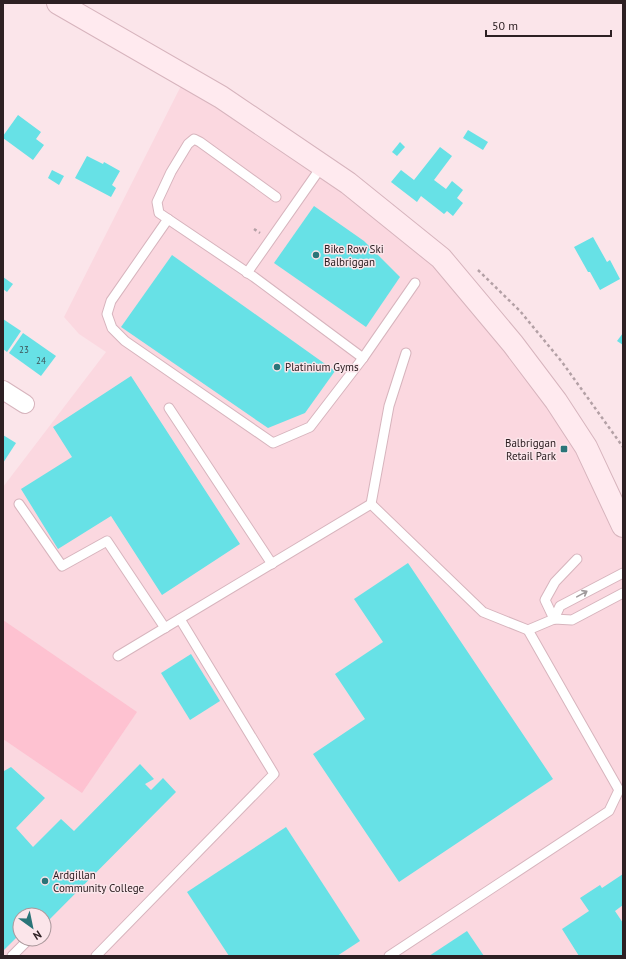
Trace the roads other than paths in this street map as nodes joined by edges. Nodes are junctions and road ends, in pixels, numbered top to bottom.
1 (58, 3) edge
2 (322, 166) junction
3 (276, 196) dead end
4 (168, 219) junction
5 (247, 273) junction
6 (415, 283) dead end
7 (406, 353) dead end
8 (363, 358) junction
9 (3, 390) edge
10 (25, 404) dead end
11 (169, 408) dead end
12 (19, 504) dead end
13 (371, 504) junction
14 (623, 526) edge
15 (577, 559) dead end
16 (272, 564) junction
17 (623, 574) edge
18 (623, 593) edge
19 (180, 619) junction
20 (554, 619) junction
21 (165, 628) junction
22 (528, 630) junction
23 (118, 656) dead end
24 (21, 947) edge
25 (12, 956) edge
26 (96, 956) edge
27 (389, 956) edge

1 - 2 main road
2 - 5 lane
2 - 14 main road
3 - 4 lane
4 - 5 lane
4 - 8 lane
5 - 8 lane
6 - 8 lane
7 - 13 lane
9 - 10 street
11 - 16 lane
12 - 21 lane
13 - 16 lane
13 - 22 lane
15 - 20 lane
16 - 19 lane
20 -> 17 lane
18 - 20 lane
19 - 21 lane
19 - 26 lane
20 - 22 lane
21 - 23 lane
22 - 27 lane
24 - 25 lane

